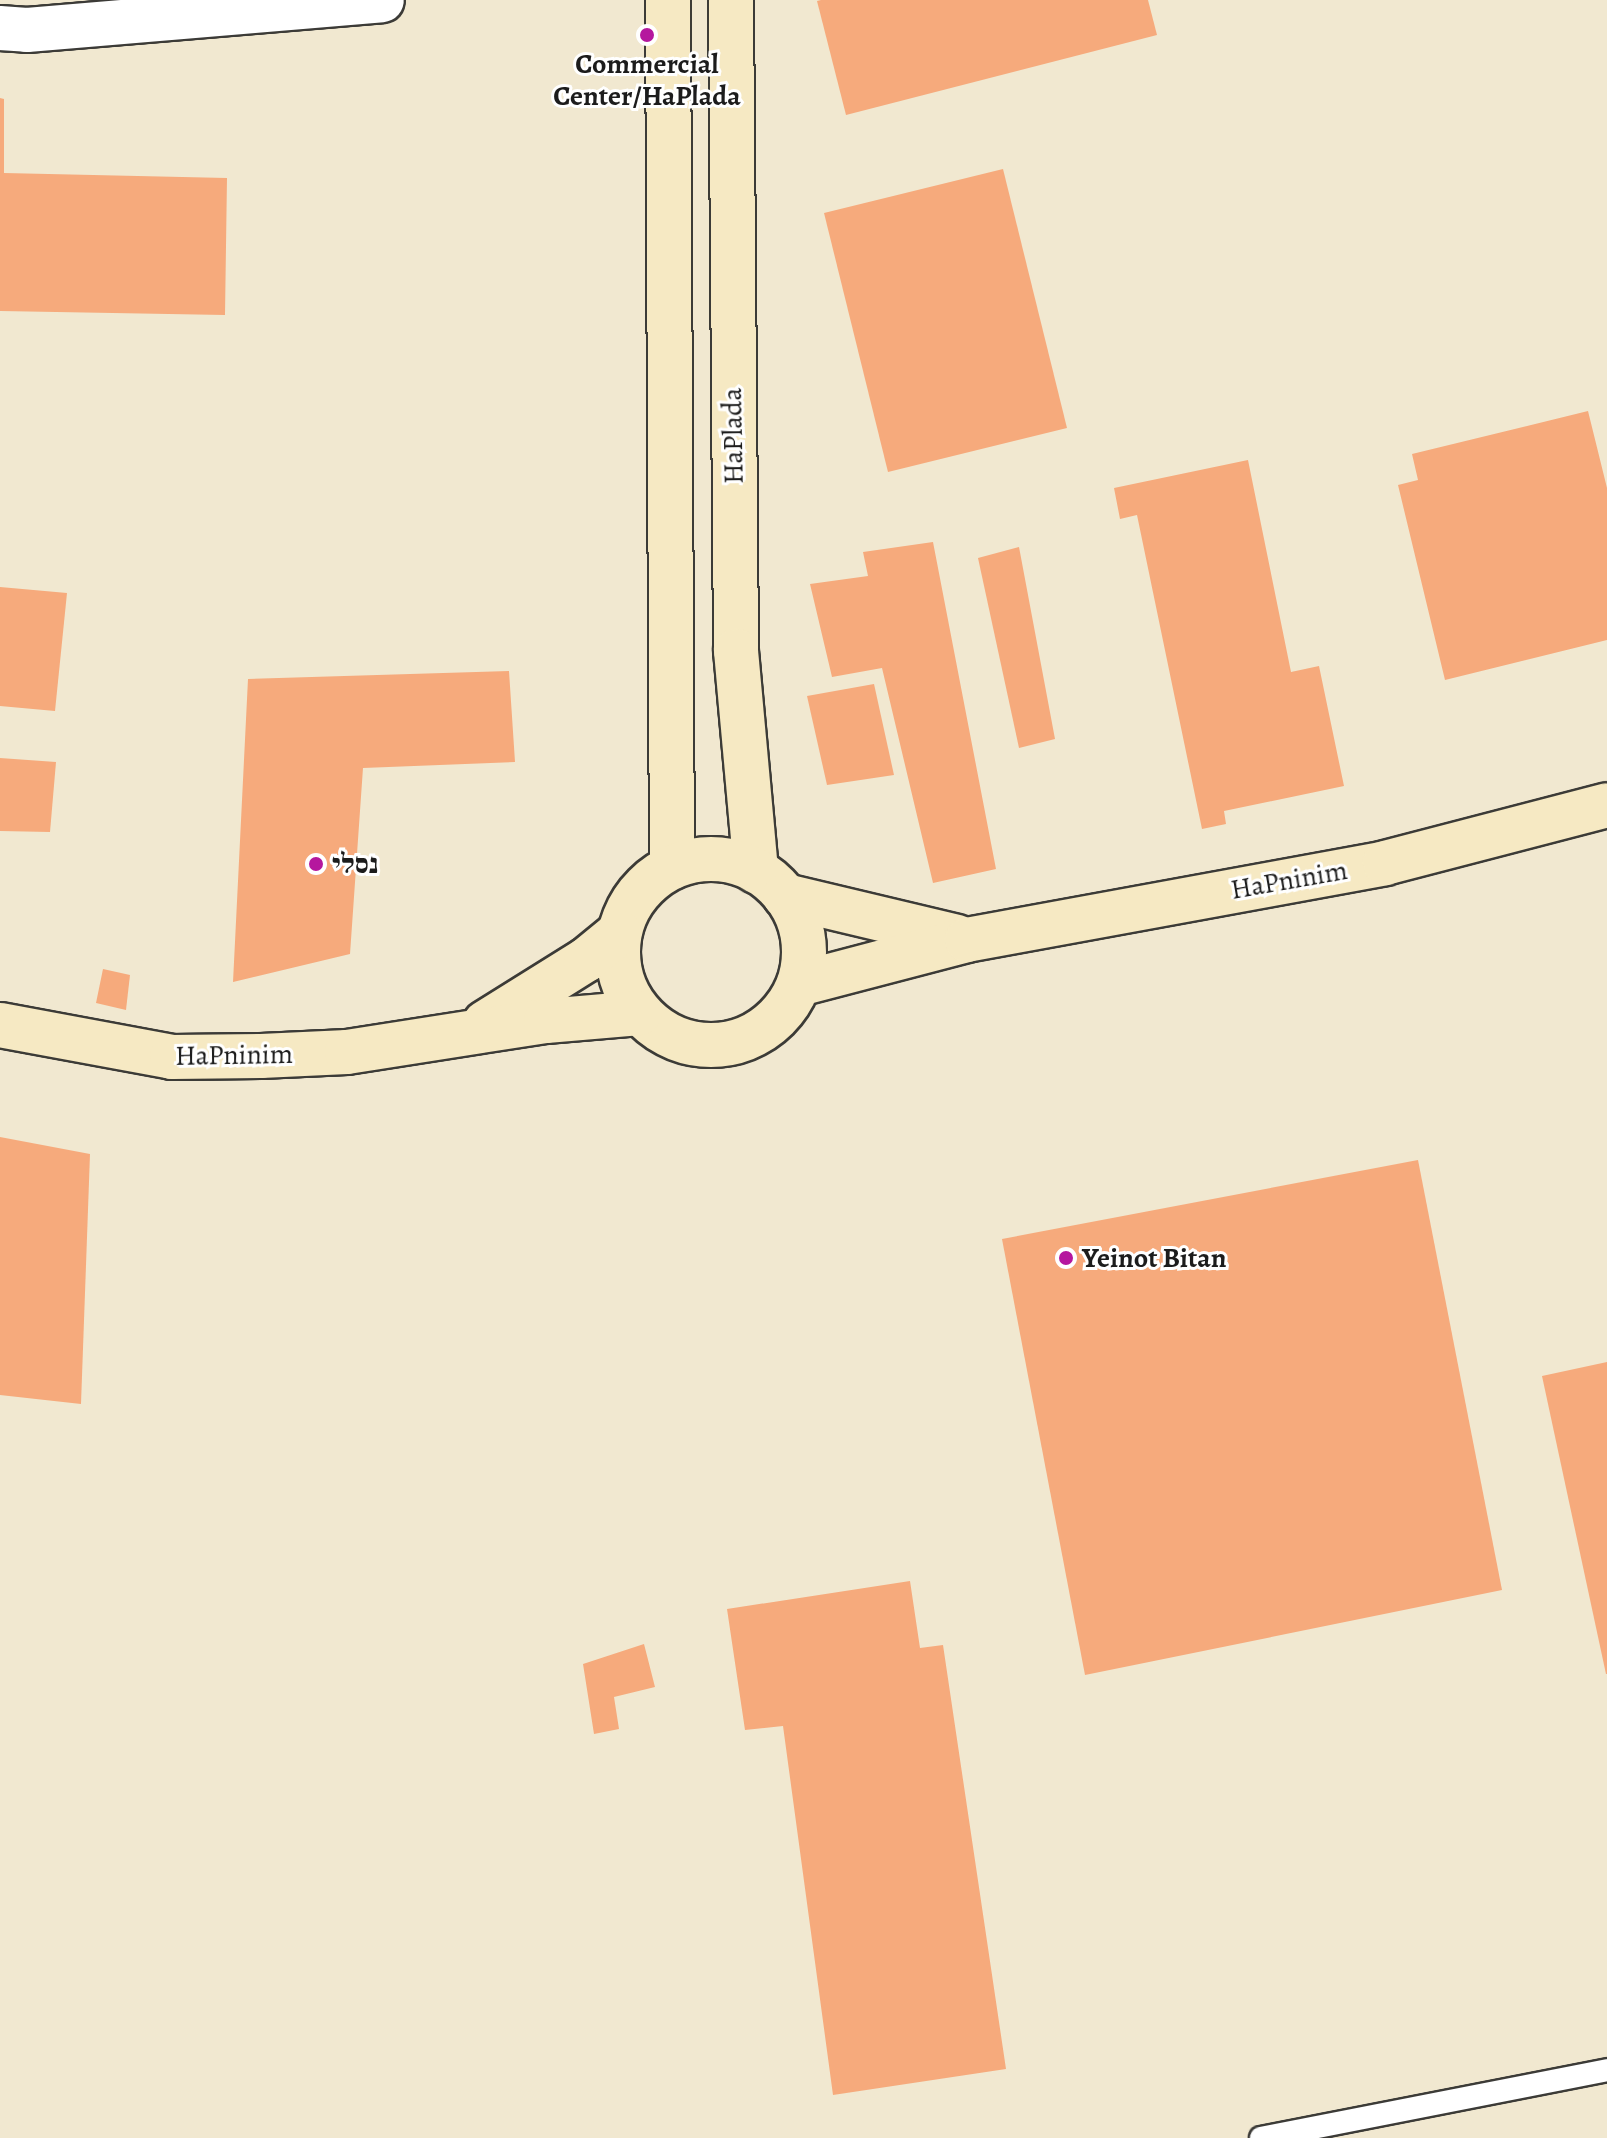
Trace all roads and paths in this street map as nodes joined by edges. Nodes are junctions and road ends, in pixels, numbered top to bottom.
1 (382, 0) edge
2 (668, 0) edge
3 (731, 0) edge
4 (0, 28) edge
5 (1607, 805) edge
6 (672, 867) junction
7 (770, 883) junction
8 (619, 933) junction
9 (967, 940) junction
10 (799, 984) junction
11 (640, 1013) junction
12 (0, 1025) edge
13 (470, 1032) junction
14 (1607, 2070) edge
15 (1261, 2138) edge

1 - 4 street
2 - 6 street
3 - 7 street, HaPlada
5 - 9 street, HaPninim
6 - 7 street
6 - 8 street
7 - 9 street, HaPninim
7 - 10 street
8 - 11 street
8 - 13 street, HaPninim
9 - 10 street, HaPninim
10 - 11 street
11 - 13 street, HaPninim
12 - 13 street, HaPninim
14 - 15 lane

